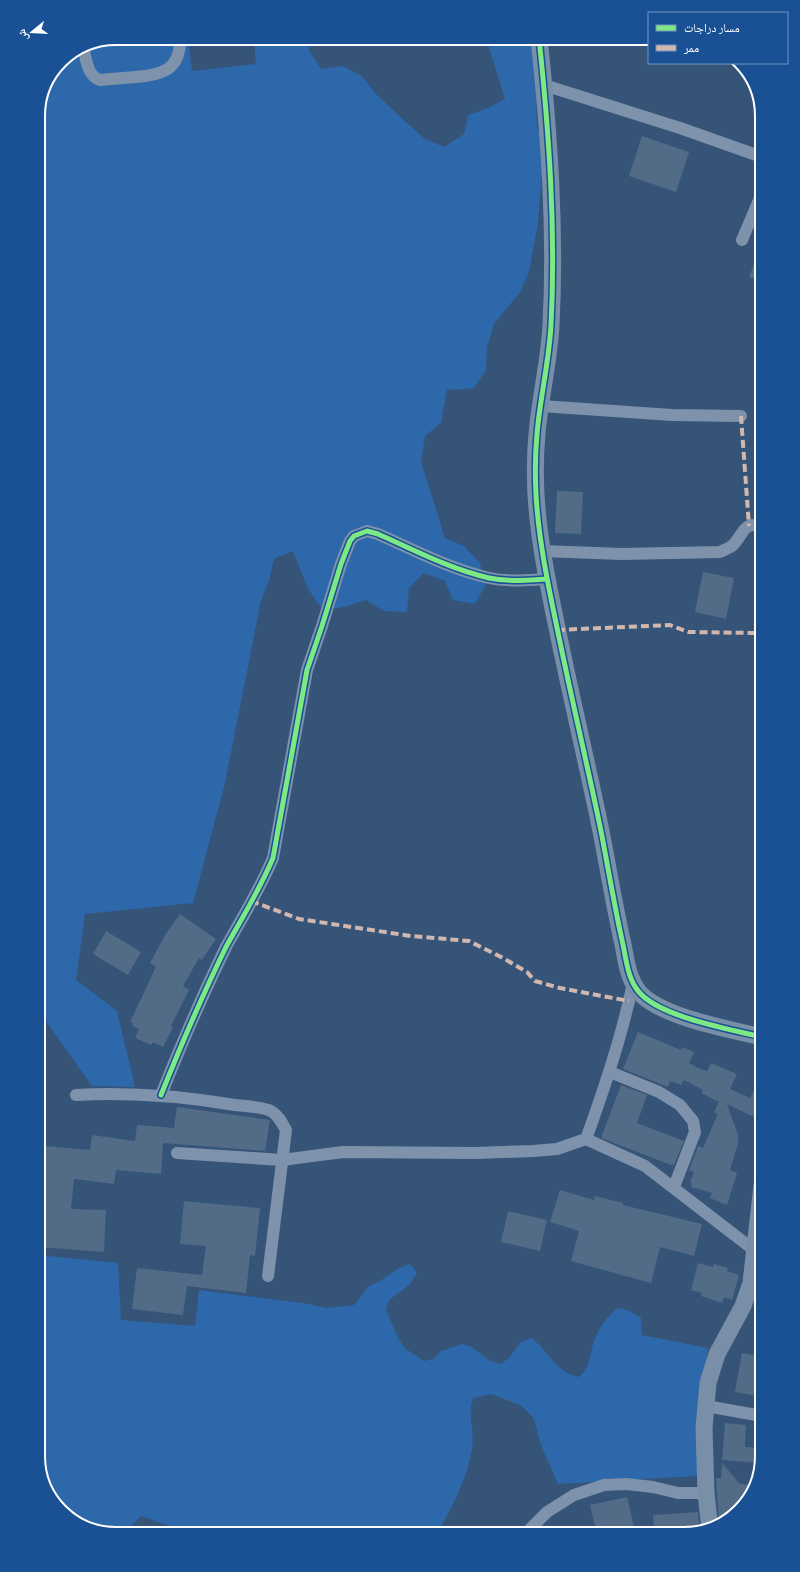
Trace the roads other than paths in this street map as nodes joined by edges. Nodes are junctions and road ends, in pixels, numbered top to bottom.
1 (181, 45) edge
2 (540, 45) edge
3 (85, 52) edge
4 (544, 85) junction
5 (755, 155) edge
6 (755, 209) edge
7 (742, 240) dead end
8 (541, 406) junction
9 (741, 416) dead end
10 (755, 524) edge
11 (542, 552) junction
12 (547, 579) junction
13 (633, 983) junction
14 (755, 1035) edge
15 (610, 1072) junction
16 (161, 1095) junction
17 (76, 1096) dead end
18 (586, 1139) junction
19 (176, 1153) dead end
20 (282, 1160) junction
21 (674, 1187) junction
22 (755, 1242) edge
23 (754, 1250) junction
24 (268, 1276) dead end
25 (706, 1406) junction
26 (755, 1415) edge
27 (706, 1493) junction
28 (709, 1522) edge
29 (532, 1527) edge

1 - 3 street
2 - 4 street
4 - 5 street
4 - 8 street
6 - 7 street
8 - 9 street
8 - 11 street
10 - 11 street
11 - 12 street
12 - 13 street
12 - 16 street
13 - 14 street
13 - 15 street
15 - 18 street
15 - 21 street
16 - 17 street
16 - 20 street
18 - 20 street
18 - 21 street
19 - 20 street
20 - 24 street
21 - 23 street
22 - 23 street
23 - 25 street
25 - 26 street
25 - 27 street
27 - 28 street
27 - 29 street

